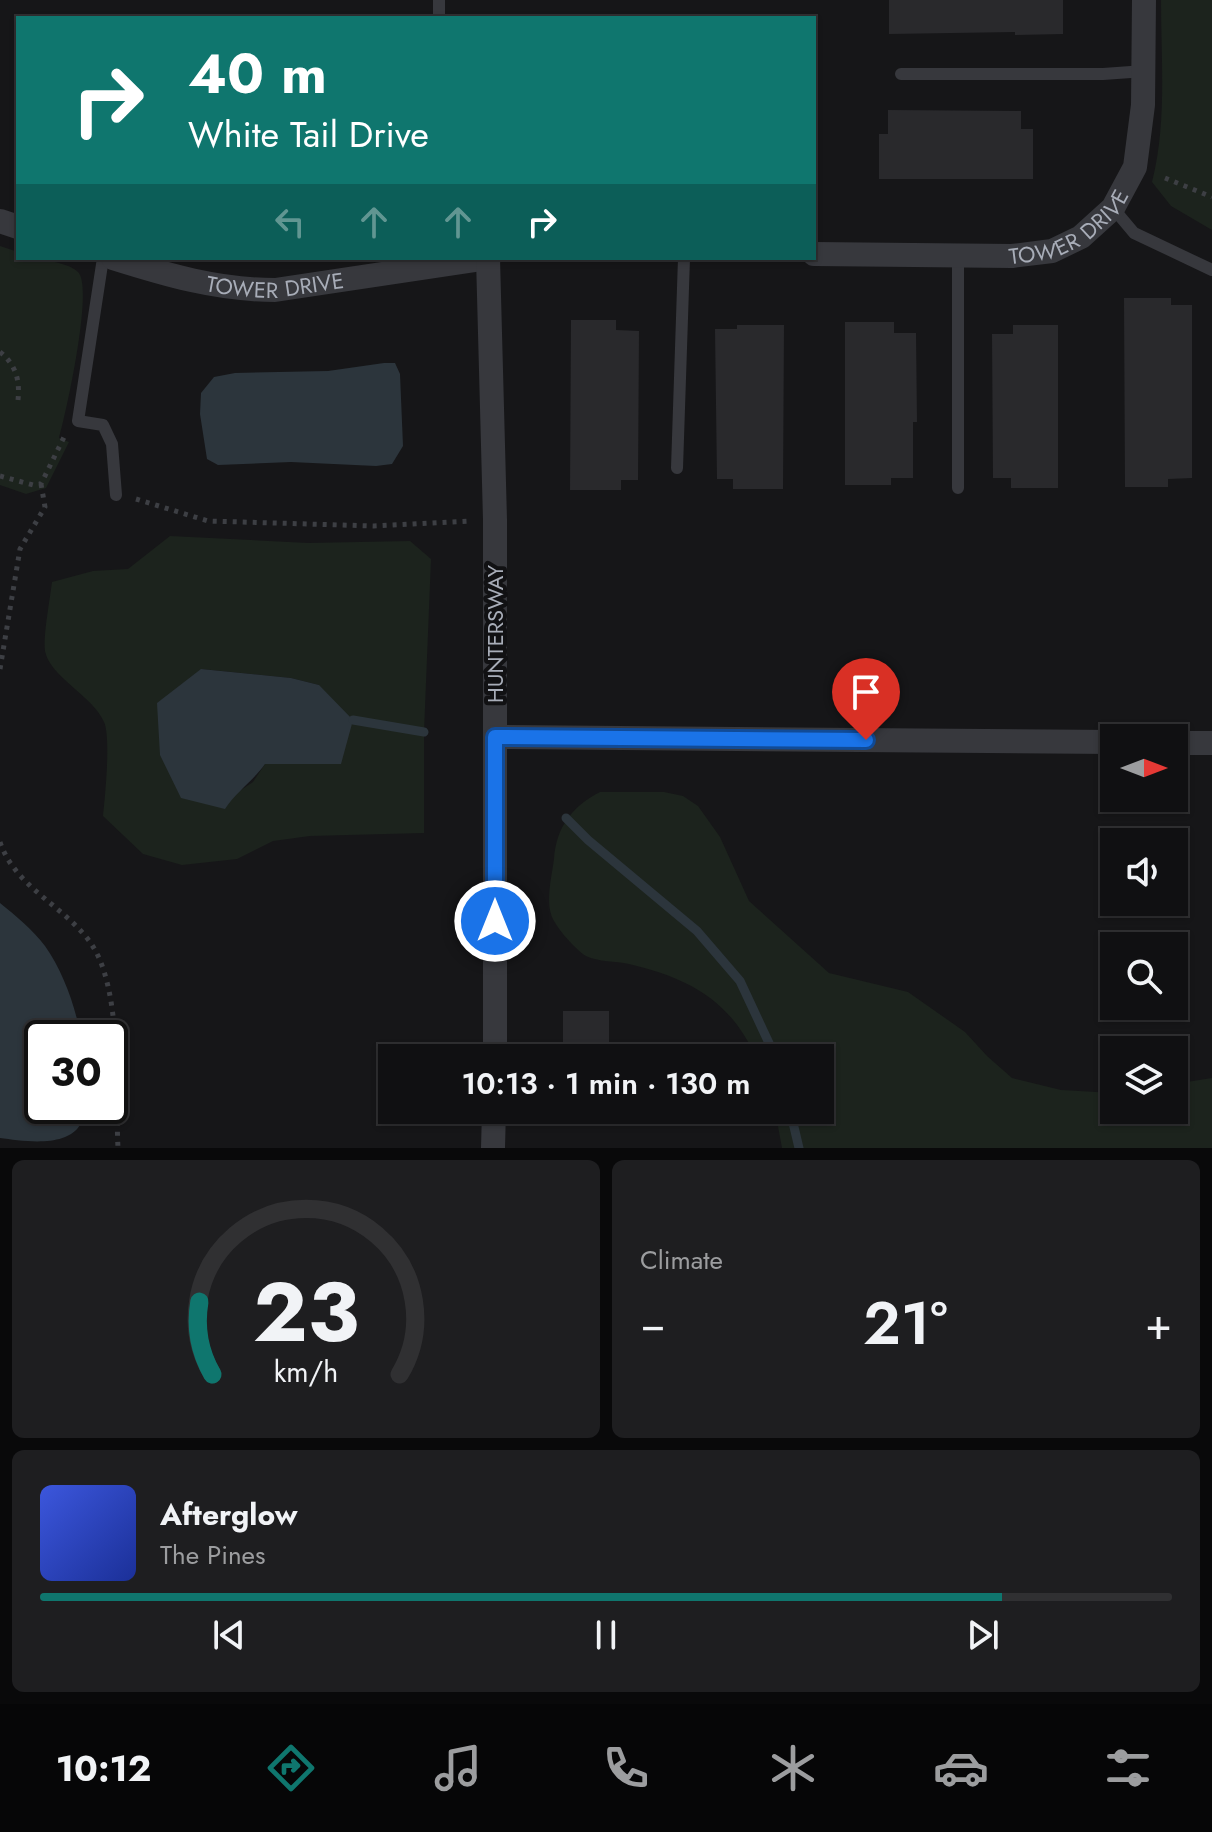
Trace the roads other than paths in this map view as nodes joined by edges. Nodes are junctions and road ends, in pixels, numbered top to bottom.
1 (1144, 0) edge
2 (1145, 71) junction
3 (901, 74) dead end
4 (1113, 208) junction
5 (816, 254) edge
6 (958, 255) junction
7 (103, 260) edge
8 (120, 260) edge
9 (450, 260) edge
10 (489, 260) edge
11 (684, 260) edge
12 (1212, 270) edge
13 (677, 468) dead end
14 (958, 488) dead end
15 (116, 495) road end
16 (495, 737) junction
17 (1100, 742) edge
18 (1188, 743) edge
19 (1212, 743) edge
20 (495, 1044) edge
21 (494, 1124) edge
22 (493, 1148) edge

1 - 2 street, TOWER DRIVE
2 - 3 lane
2 - 4 street, TOWER DRIVE
4 - 6 street, TOWER DRIVE
4 - 12 lane
5 - 6 street, TOWER DRIVE
6 - 14 lane
7 - 15 lane
8 - 9 street, TOWER DRIVE
10 - 16 street, HUNTERSWAY
11 - 13 lane
16 - 17 street
16 - 20 street, HUNTERSWAY
18 - 19 street
21 - 22 street

